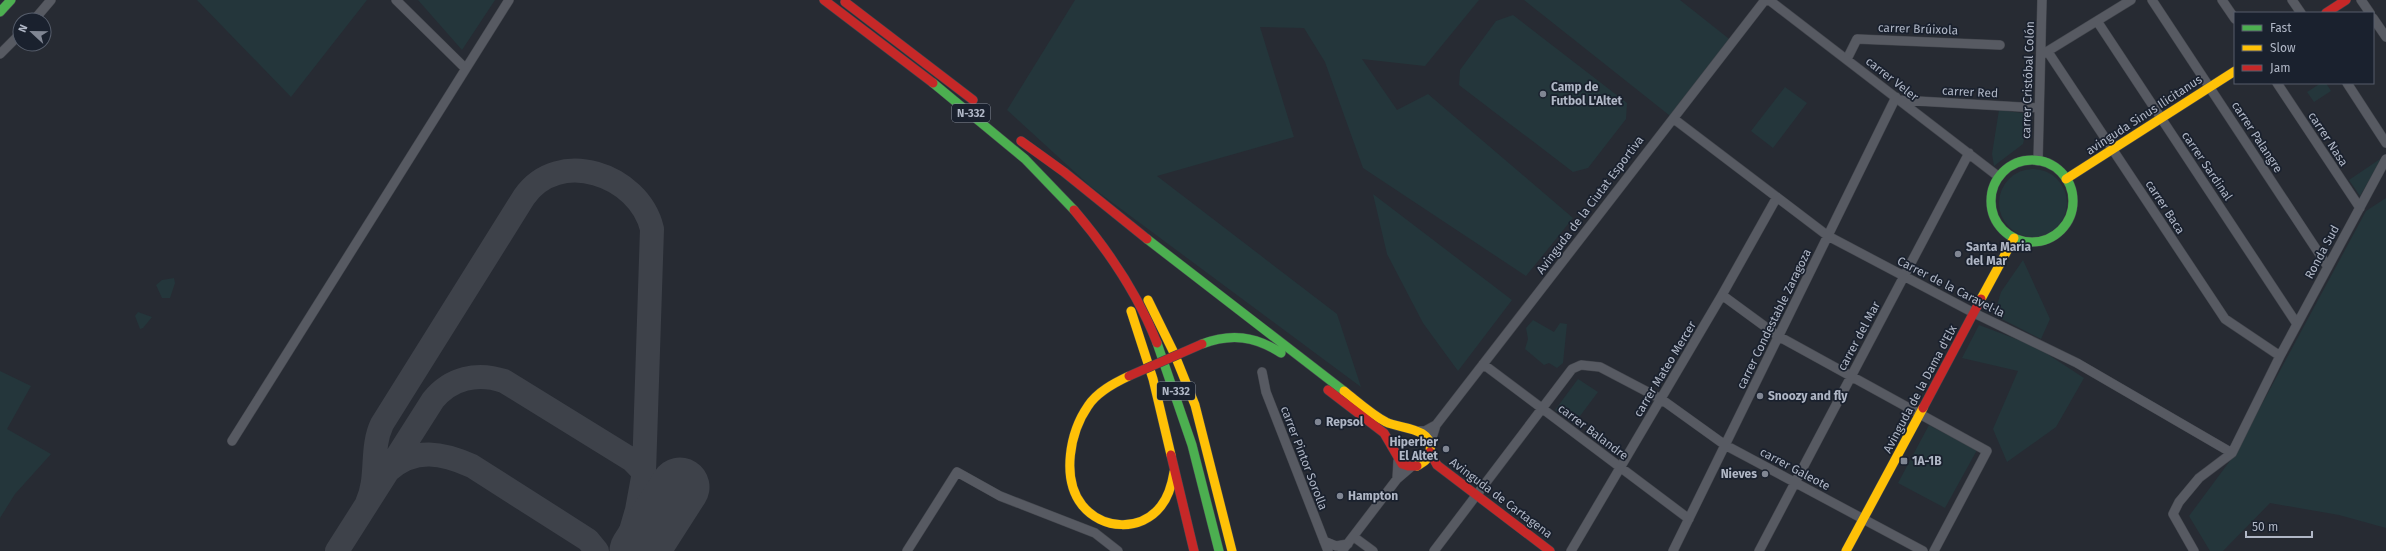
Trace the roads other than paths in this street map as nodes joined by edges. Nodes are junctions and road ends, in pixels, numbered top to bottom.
1 (11, 0) edge
2 (51, 0) edge
3 (396, 0) edge
4 (509, 0) edge
5 (824, 0) edge
6 (842, 0) edge
7 (1765, 0) edge
8 (1770, 0) edge
9 (2042, 0) edge
10 (2131, 0) edge
11 (2152, 0) edge
12 (2222, 0) edge
13 (2292, 0) edge
14 (2346, 0) edge
15 (2361, 0) edge
16 (0, 12) edge
17 (41, 12) edge
18 (2299, 12) edge
19 (2328, 12) edge
20 (2369, 12) edge
21 (2234, 18) edge
22 (2374, 19) edge
23 (2097, 21) junction
24 (2386, 37) edge
25 (12, 42) edge
26 (2000, 45) dead end
27 (0, 54) edge
28 (2044, 54) junction
29 (1846, 58) junction
30 (465, 68) junction
31 (2234, 72) edge
32 (2278, 84) edge
33 (2348, 84) edge
34 (2210, 88) junction
35 (1898, 98) junction
36 (982, 108) dead end
37 (2039, 108) junction
38 (1674, 119) junction
39 (2161, 119) junction
40 (2386, 143) edge
41 (2113, 150) junction
42 (1969, 153) junction
43 (2386, 159) edge
44 (2038, 161) junction
45 (2000, 177) junction
46 (2066, 179) junction
47 (1062, 183) dead end
48 (1075, 197) dead end
49 (1777, 198) junction
50 (2360, 208) junction
51 (1104, 231) dead end
52 (1828, 236) junction
53 (2014, 238) junction
54 (1101, 244) junction
55 (1116, 248) dead end
56 (2328, 267) junction
57 (1904, 276) junction
58 (1722, 295) junction
59 (1974, 313) junction
60 (2297, 324) junction
61 (1778, 336) junction
62 (2280, 356) junction
63 (1483, 364) junction
64 (1262, 372) dead end
65 (1851, 376) junction
66 (1661, 399) junction
67 (1543, 410) junction
68 (1920, 414) junction
69 (1436, 425) junction
70 (1409, 430) junction
71 (1419, 431) junction
72 (232, 441) dead end
73 (1725, 445) junction
74 (1393, 447) junction
75 (1430, 448) junction
76 (2232, 453) junction
77 (1398, 461) junction
78 (1423, 464) junction
79 (1437, 465) junction
80 (1411, 467) junction
81 (1620, 467) junction
82 (1174, 468) junction
83 (1397, 479) junction
84 (1795, 483) junction
85 (1477, 495) junction
86 (1688, 518) junction
87 (1863, 519) junction
88 (1324, 541) junction
89 (1348, 544) edge
90 (1544, 549) edge
91 (907, 551) edge
92 (1118, 551) edge
93 (1194, 551) edge
94 (1219, 551) edge
95 (1232, 551) edge
96 (1328, 551) edge
97 (1372, 551) edge
98 (1434, 551) edge
99 (1571, 551) edge
100 (1672, 551) edge
101 (1759, 551) edge
102 (1846, 551) edge
103 (1922, 551) edge
104 (1934, 551) edge
105 (2194, 551) edge

1 - 16 main road
2 - 17 street
3 - 30 street
4 - 30 street
5 - 54 main road, N-332
6 - 36 main road, N-332
7 - 38 street, Avinguda de la Ciutat Esportiva
8 - 29 street, carrer Veler
9 - 28 street, carrer Cristóbal Colón
10 - 23 street
11 - 34 street, carrer Palangre
12 - 21 street
13 - 18 street
14 - 19 main road
15 - 20 street
22 - 24 street
23 - 28 street
23 - 39 street, carrer Sardinal
25 - 27 street
26 - 29 street, carrer Brúixola
28 - 37 street, carrer Cristóbal Colón
28 - 41 street, carrer Baca
29 - 35 street, carrer Veler
30 - 72 street
31 - 34 main road, avinguda Sinus Ilicitanus
32 - 50 street, carrer Nasa
33 - 40 street
34 - 39 main road, avinguda Sinus Ilicitanus
34 - 56 street, carrer Palangre
35 - 37 street, carrer Red
35 - 42 street, carrer Veler
35 - 52 street, carrer Condestable Zaragoza
37 - 44 street, carrer Cristóbal Colón
38 - 49 street, Carrer de la Caravel·la
38 - 63 street, Avinguda de la Ciutat Esportiva
39 - 41 main road, avinguda Sinus Ilicitanus
39 - 60 street, carrer Sardinal
41 - 46 main road, avinguda Sinus Ilicitanus
41 - 62 street, carrer Baca
42 - 45 street, carrer Veler
42 - 57 street, carrer del Mar
43 - 50 street, Ronda Sud
44 - 45 main road
44 - 46 main road
45 - 53 main road
46 - 53 main road
47 - 70 main road
48 - 51 main road
49 - 52 street, Carrer de la Caravel·la
49 - 58 street, carrer Mateo Mercer
50 - 56 street, Ronda Sud
52 - 57 street, Carrer de la Caravel·la
52 - 61 street, carrer Condestable Zaragoza
53 - 59 main road, Avinguda de la Dama d'Elx
54 - 82 main road
54 - 94 main road, N-332
55 - 95 main road, N-332
56 - 60 street, Ronda Sud
57 - 59 street, Carrer de la Caravel·la
57 - 65 street, carrer del Mar
58 - 61 street
58 - 66 street, carrer Mateo Mercer
59 - 68 main road, Avinguda de la Dama d'Elx
59 - 76 street, Carrer de la Caravel·la
60 - 62 street, Ronda Sud
61 - 65 street
61 - 73 street, carrer Condestable Zaragoza
62 - 76 street, Ronda Sud
63 - 67 street, carrer Balandre
63 - 69 street, Avinguda de la Ciutat Esportiva
64 - 88 street, carrer Pintor Sorolla
65 - 68 street
65 - 84 street, carrer del Mar
66 - 67 street, carrer Galeote
66 - 73 street, carrer Galeote
66 - 81 street, carrer Mateo Mercer
67 - 81 street, carrer Balandre
67 - 85 street
68 - 87 main road, Avinguda de la Dama d'Elx
68 - 104 street
69 - 71 street
69 - 75 street
70 - 71 main road
70 - 74 main road
71 - 75 main road
73 - 84 street, carrer Galeote
73 - 86 street, carrer Condestable Zaragoza
74 - 77 main road
74 - 82 main road, bridge
75 - 78 main road
75 - 79 main road
76 - 105 street
77 - 80 main road
77 - 83 street
78 - 79 main road
78 - 80 main road
79 - 85 main road, Avinguda de Cartagena
80 - 83 street
81 - 86 street, carrer Balandre
81 - 99 street, carrer Mateo Mercer
82 - 93 main road
83 - 89 street
84 - 87 street, carrer Galeote
84 - 101 street, carrer del Mar
85 - 90 main road, Avinguda de Cartagena
85 - 98 street
86 - 100 street, carrer Condestable Zaragoza
87 - 102 main road, Avinguda de la Dama d'Elx
87 - 103 street, carrer Galeote
88 - 89 street
88 - 96 street, carrer Pintor Sorolla
89 - 97 street
91 - 92 street

